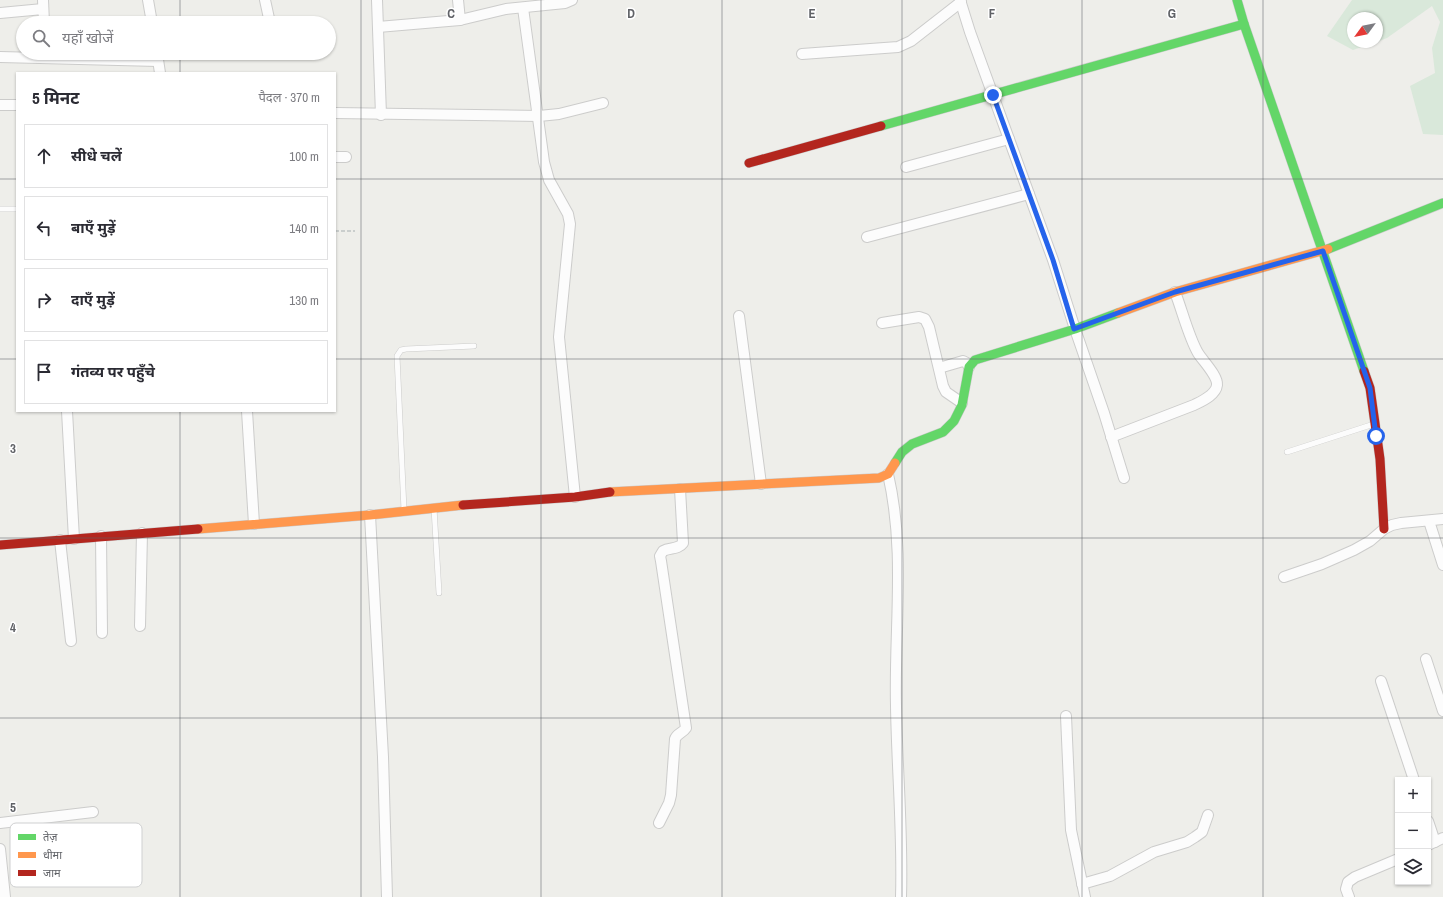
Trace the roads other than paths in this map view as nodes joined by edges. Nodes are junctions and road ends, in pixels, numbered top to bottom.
1 (148, 0) edge
2 (266, 0) edge
3 (378, 0) edge
4 (458, 0) edge
5 (572, 0) edge
6 (1237, 0) edge
7 (961, 1) edge
8 (541, 2) edge
9 (43, 4) edge
10 (505, 5) edge
11 (523, 8) junction
12 (0, 13) edge
13 (44, 16) edge
14 (151, 16) edge
15 (269, 16) edge
16 (460, 20) junction
17 (1244, 24) junction
18 (378, 27) junction
19 (802, 54) dead end
20 (16, 56) edge
21 (0, 57) edge
22 (158, 60) edge
23 (160, 72) edge
24 (993, 95) junction
25 (603, 103) dead end
26 (0, 105) edge
27 (16, 105) edge
28 (336, 113) edge
29 (381, 115) junction
30 (539, 116) junction
31 (1009, 139) junction
32 (336, 157) edge
33 (346, 157) dead end
34 (749, 163) dead end
35 (906, 166) dead end
36 (1029, 194) junction
37 (1443, 203) edge
38 (0, 209) edge
39 (16, 209) edge
40 (867, 237) dead end
41 (1323, 251) junction
42 (1175, 292) junction
43 (739, 316) dead end
44 (882, 323) dead end
45 (1074, 329) junction
46 (474, 346) dead end
47 (938, 368) junction
48 (969, 368) junction
49 (962, 403) junction
50 (67, 412) edge
51 (247, 412) edge
52 (1375, 424) junction
53 (1111, 437) junction
54 (1287, 452) dead end
55 (888, 474) junction
56 (1124, 478) dead end
57 (761, 484) junction
58 (680, 489) junction
59 (575, 497) junction
60 (434, 507) junction
61 (404, 511) junction
62 (370, 515) junction
63 (1443, 519) edge
64 (1429, 521) junction
65 (254, 524) junction
66 (1384, 529) junction
67 (142, 533) junction
68 (101, 536) junction
69 (74, 539) junction
70 (60, 540) junction
71 (0, 545) edge
72 (1443, 565) edge
73 (1284, 577) dead end
74 (439, 593) dead end
75 (140, 626) dead end
76 (102, 633) dead end
77 (71, 641) dead end
78 (1426, 659) dead end
79 (1381, 681) dead end
80 (1443, 711) edge
81 (1066, 716) dead end
82 (1413, 777) edge
83 (93, 812) dead end
84 (1208, 815) dead end
85 (0, 823) edge
86 (659, 823) dead end
87 (1431, 830) edge
88 (1435, 842) edge
89 (0, 849) edge
90 (1395, 860) edge
91 (1082, 884) junction
92 (5, 897) edge
93 (387, 897) edge
94 (901, 897) edge
95 (1085, 897) edge
96 (1349, 897) edge

1 - 14 street
2 - 15 street
3 - 18 street
4 - 16 street
5 - 8 street
6 - 17 street
7 - 19 street
7 - 24 street
8 - 11 street
9 - 12 street
9 - 13 street
10 - 11 street
10 - 16 street
11 - 30 street
16 - 18 street
17 - 24 street
17 - 41 street
18 - 29 street
20 - 21 street
22 - 23 street
24 - 31 street
24 - 34 street
25 - 30 street
26 - 27 street
28 - 29 street
29 - 30 street
30 - 59 street
31 - 35 street
31 - 36 street
32 - 33 street
36 - 40 street
36 - 45 street
37 - 41 street
38 - 39 lane
41 - 42 street
41 - 52 street
42 - 45 street
42 - 53 street
43 - 57 street
44 - 47 street
45 - 48 street
45 - 53 street
46 - 61 lane
47 - 48 street
47 - 49 street
48 - 49 street
49 - 55 street
50 - 69 street
51 - 65 street
52 - 54 lane
52 - 66 street
53 - 56 street
55 - 57 street
55 - 94 street
57 - 58 street
58 - 59 street
58 - 86 street
59 - 60 street
60 - 61 street
60 - 74 lane
61 - 62 street
62 - 65 street
62 - 93 street
63 - 64 street
64 - 66 street
64 - 72 street
65 - 67 street
66 - 73 street
67 - 68 street
67 - 75 street
68 - 69 street
68 - 76 street
69 - 70 street
70 - 71 street
70 - 77 street
78 - 80 street
79 - 82 street
81 - 91 street
83 - 85 street
84 - 91 street
87 - 88 street
89 - 92 street
90 - 96 street
91 - 95 street

